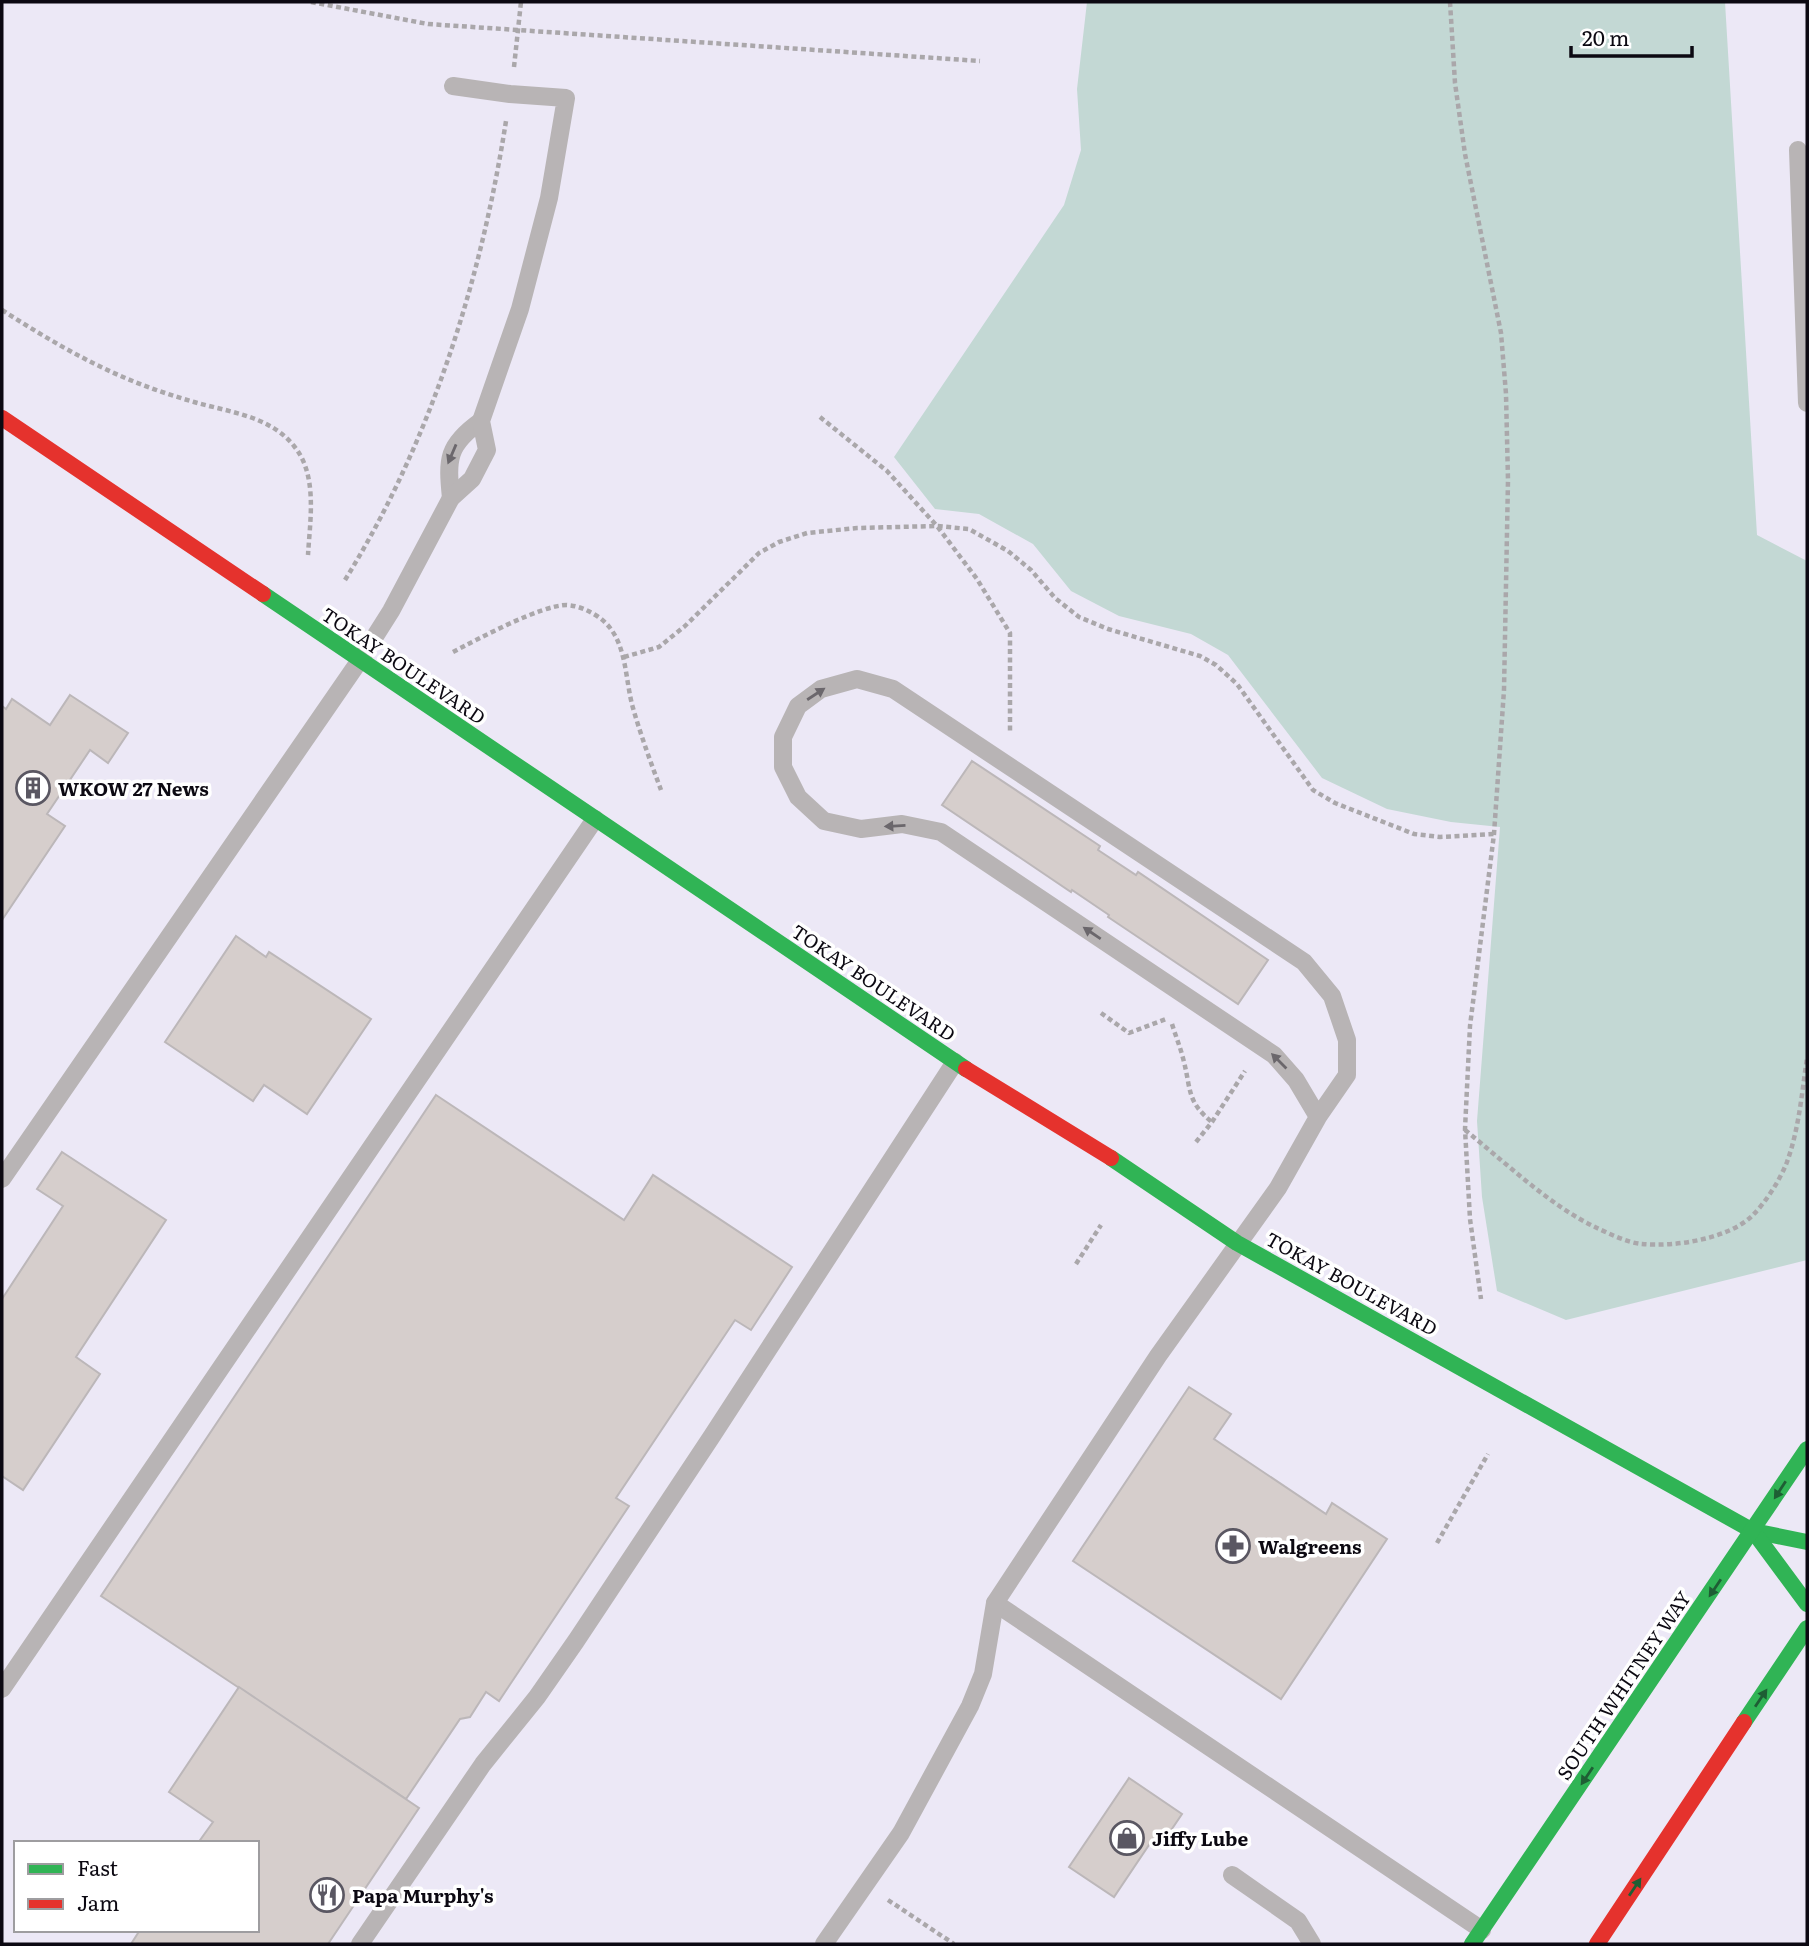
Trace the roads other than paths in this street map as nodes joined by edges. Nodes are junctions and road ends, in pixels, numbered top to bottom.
1 (453, 86) dead end
2 (1798, 150) dead end
3 (1805, 248) edge
4 (1807, 403) edge
5 (2, 418) edge
6 (481, 421) junction
7 (451, 498) junction
8 (360, 660) junction
9 (595, 819) junction
10 (955, 1062) junction
11 (1318, 1117) junction
12 (2, 1179) edge
13 (1237, 1243) junction
14 (1807, 1449) edge
15 (1754, 1531) junction
16 (1807, 1542) edge
17 (995, 1603) junction
18 (1807, 1604) edge
19 (1807, 1628) edge
20 (2, 1689) edge
21 (1232, 1875) dead end
22 (1477, 1937) edge
23 (360, 1944) edge
24 (824, 1944) edge
25 (1312, 1944) edge
26 (1597, 1944) edge

1 - 6 lane
2 - 3 lane
3 - 4 lane
5 - 8 street, TOKAY BOULEVARD
6 - 7 lane
6 -> 7 lane
7 - 8 lane
8 - 9 street, TOKAY BOULEVARD
8 - 12 lane
9 - 10 street, TOKAY BOULEVARD
9 - 20 lane
10 - 13 street, TOKAY BOULEVARD
10 - 23 lane
11 -> 11 lane
11 - 13 lane
13 - 15 street, TOKAY BOULEVARD
13 - 17 lane
14 -> 15 street, SOUTH WHITNEY WAY
15 - 16 street, TOKAY BOULEVARD
15 - 18 street, TOKAY BOULEVARD
15 -> 22 street, SOUTH WHITNEY WAY
17 - 22 lane
17 - 24 lane
26 -> 19 street
21 - 25 lane

